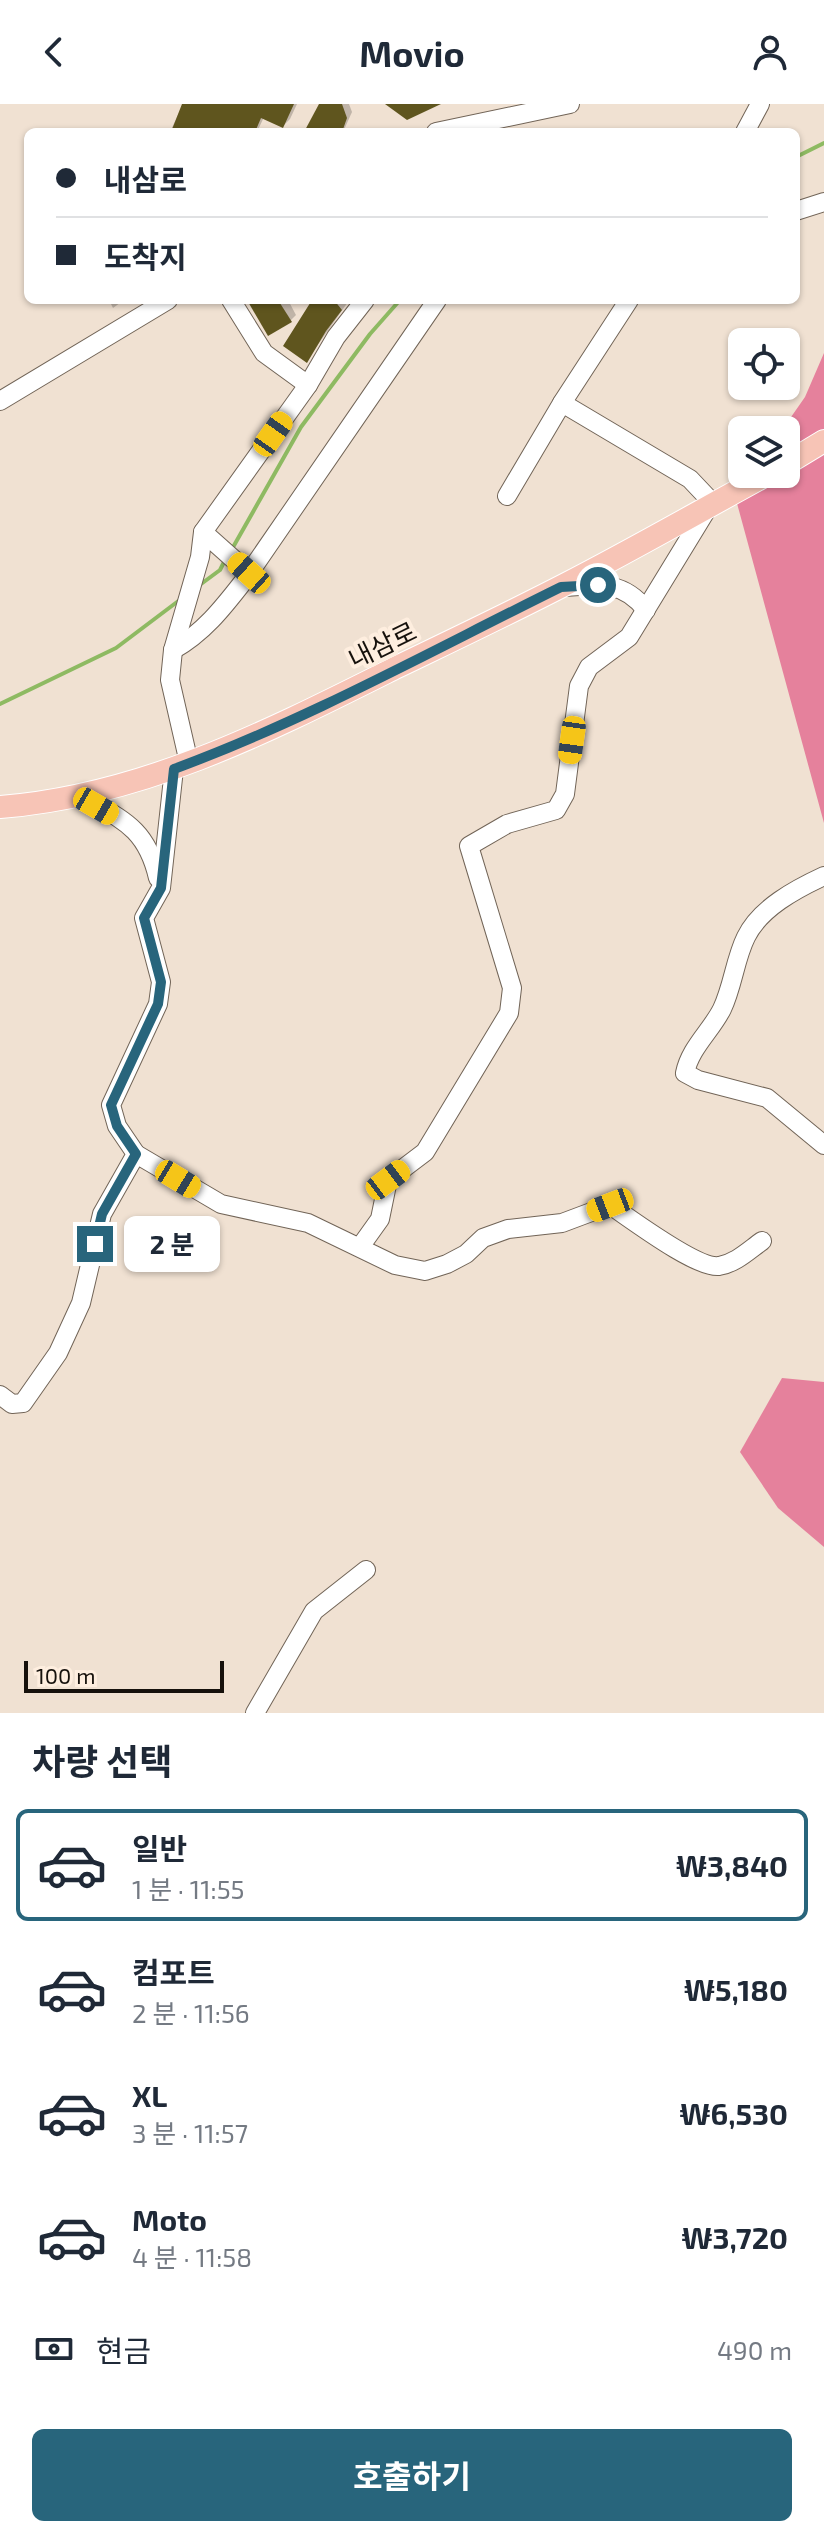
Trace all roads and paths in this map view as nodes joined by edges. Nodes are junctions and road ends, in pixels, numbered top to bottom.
1 (570, 104) edge
2 (760, 104) edge
3 (455, 128) edge
4 (747, 128) edge
5 (824, 202) edge
6 (800, 210) edge
7 (161, 304) edge
8 (233, 304) edge
9 (362, 304) edge
10 (434, 304) edge
11 (626, 304) edge
12 (308, 385) junction
13 (0, 401) edge
14 (562, 403) junction
15 (824, 441) edge
16 (800, 456) edge
17 (737, 488) edge
18 (507, 496) dead end
19 (708, 501) junction
20 (206, 535) junction
21 (249, 573) junction
22 (561, 587) junction
23 (646, 610) junction
24 (173, 650) junction
25 (182, 766) junction
26 (78, 794) junction
27 (0, 807) edge
28 (824, 876) edge
29 (161, 888) junction
30 (824, 1145) edge
31 (136, 1154) junction
32 (762, 1241) dead end
33 (360, 1247) junction
34 (0, 1395) edge
35 (366, 1570) dead end
36 (255, 1713) edge

1 - 3 street
2 - 4 street
5 - 6 street
7 - 13 street
8 - 12 street
9 - 12 street
10 - 21 street
11 - 14 street
12 - 20 street
14 - 18 street
14 - 19 street
15 - 16 main road
17 - 19 main road, 내삼로
19 - 22 main road, 내삼로
19 - 23 street
20 - 21 street
20 - 24 street
21 - 24 street
22 - 23 street
22 - 25 main road, 내삼로
23 - 33 street
24 - 25 street
25 - 26 main road, 내삼로
25 - 29 street
26 - 27 main road, 내삼로
26 - 29 street
28 - 30 street
29 - 31 street
31 - 33 street
31 - 34 street
32 - 33 street
35 - 36 street

